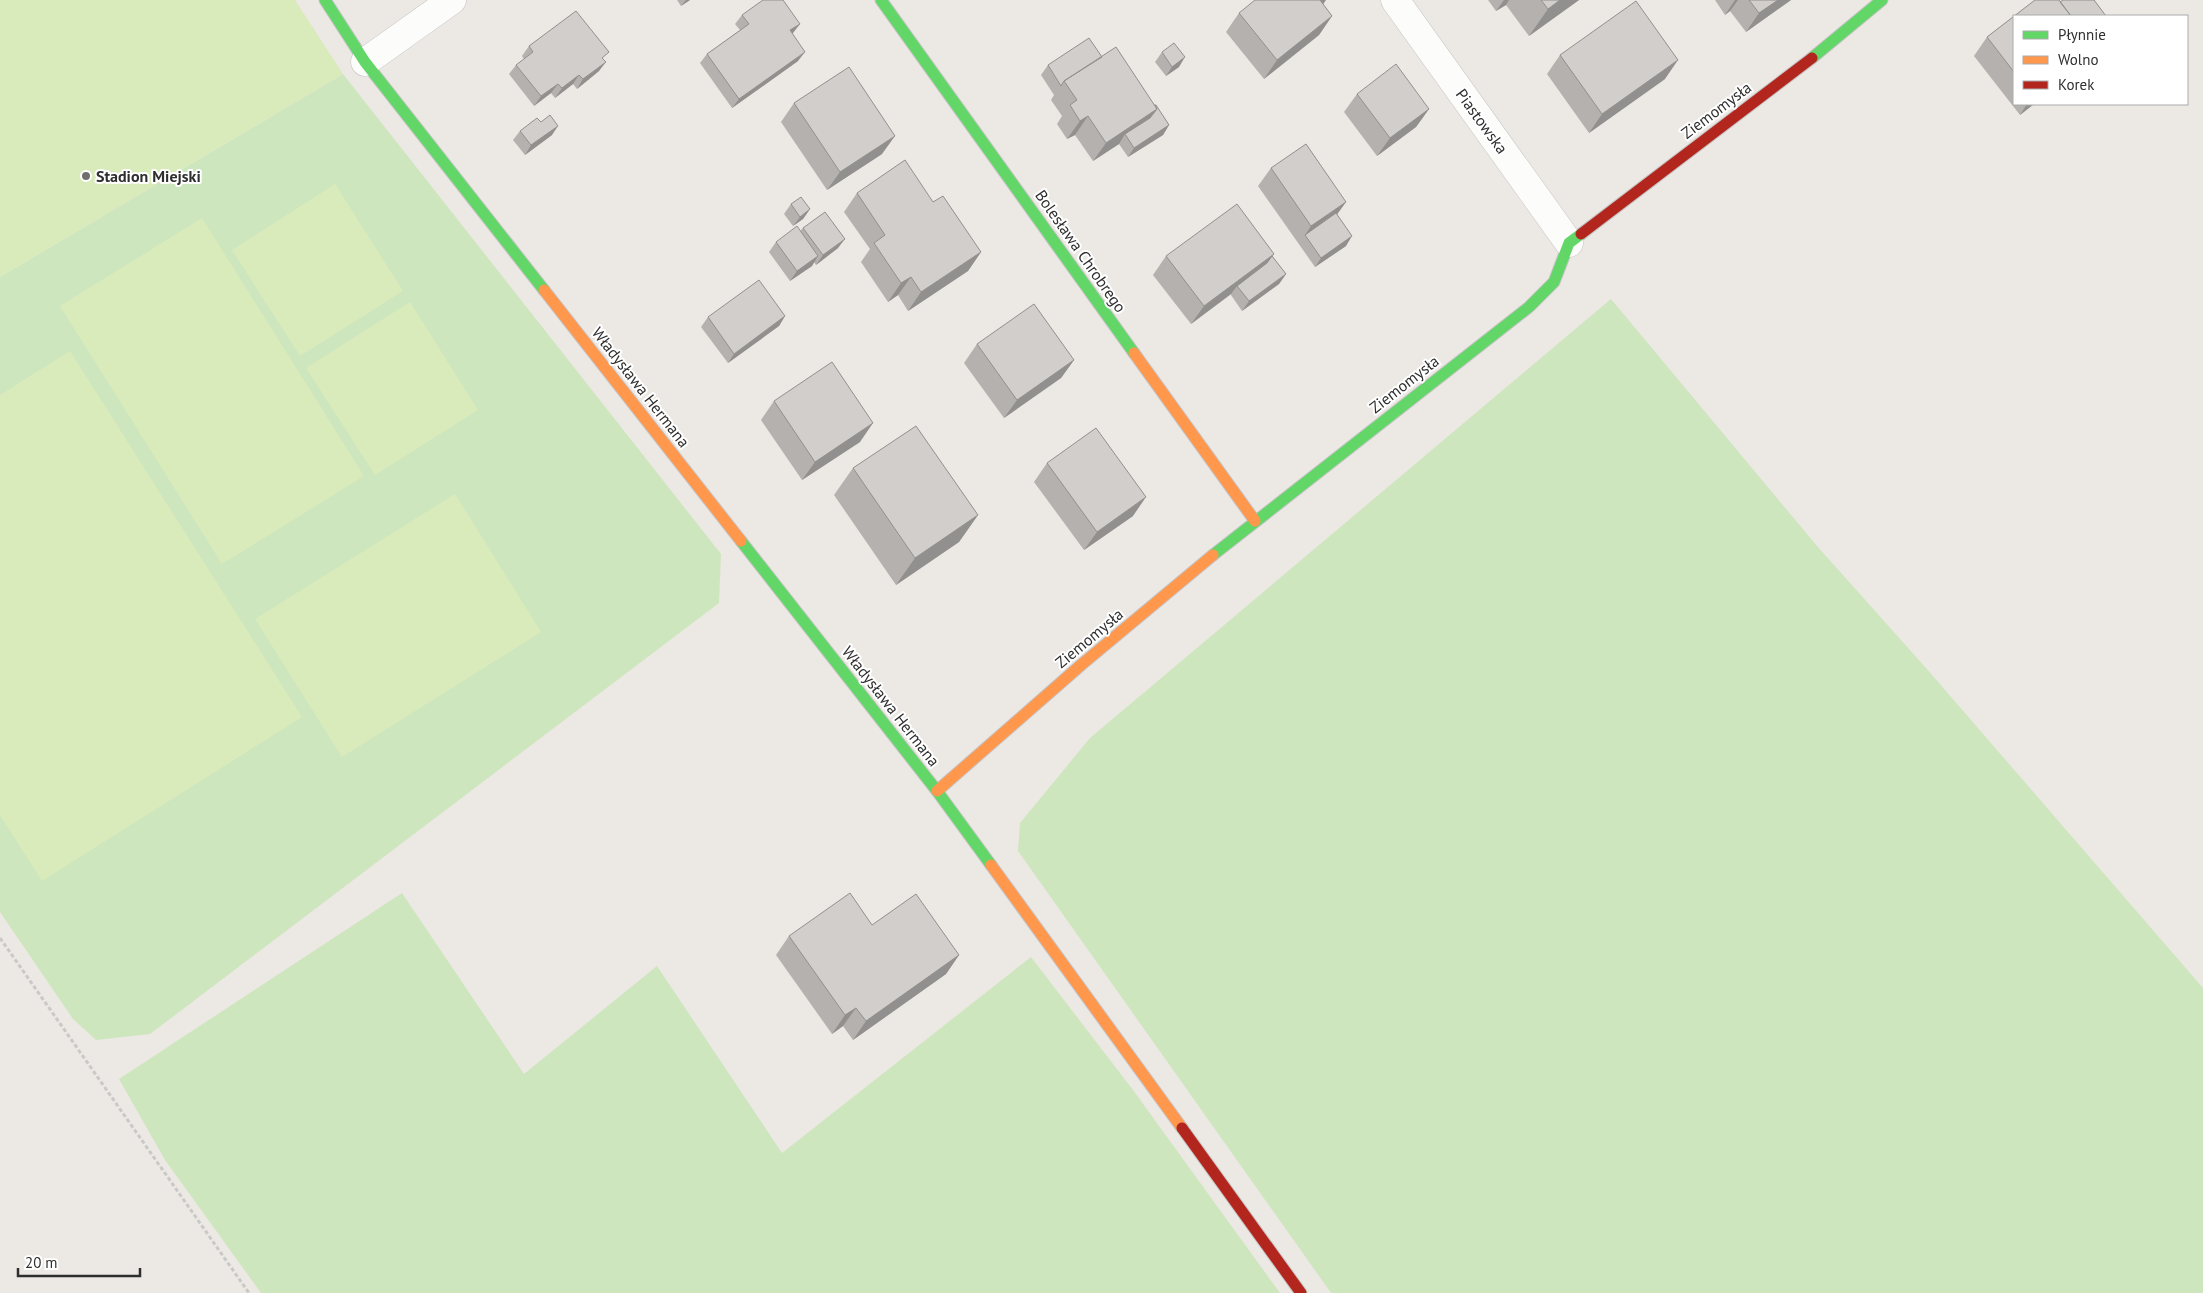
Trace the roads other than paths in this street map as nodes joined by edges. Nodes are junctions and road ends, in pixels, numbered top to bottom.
1 (325, 0) edge
2 (452, 0) edge
3 (881, 0) edge
4 (1395, 0) edge
5 (1882, 0) edge
6 (366, 62) junction
7 (1569, 243) junction
8 (1255, 520) junction
9 (937, 791) junction
10 (1302, 1293) edge

1 - 6 street, Władysława Hermana
2 - 6 street
3 - 8 street, Bolesława Chrobrego
4 - 7 street, Piastowska
5 - 7 street, Ziemomysła
6 - 9 street, Władysława Hermana
7 - 8 street, Ziemomysła
8 - 9 street, Ziemomysła
9 - 10 street, Władysława Hermana

